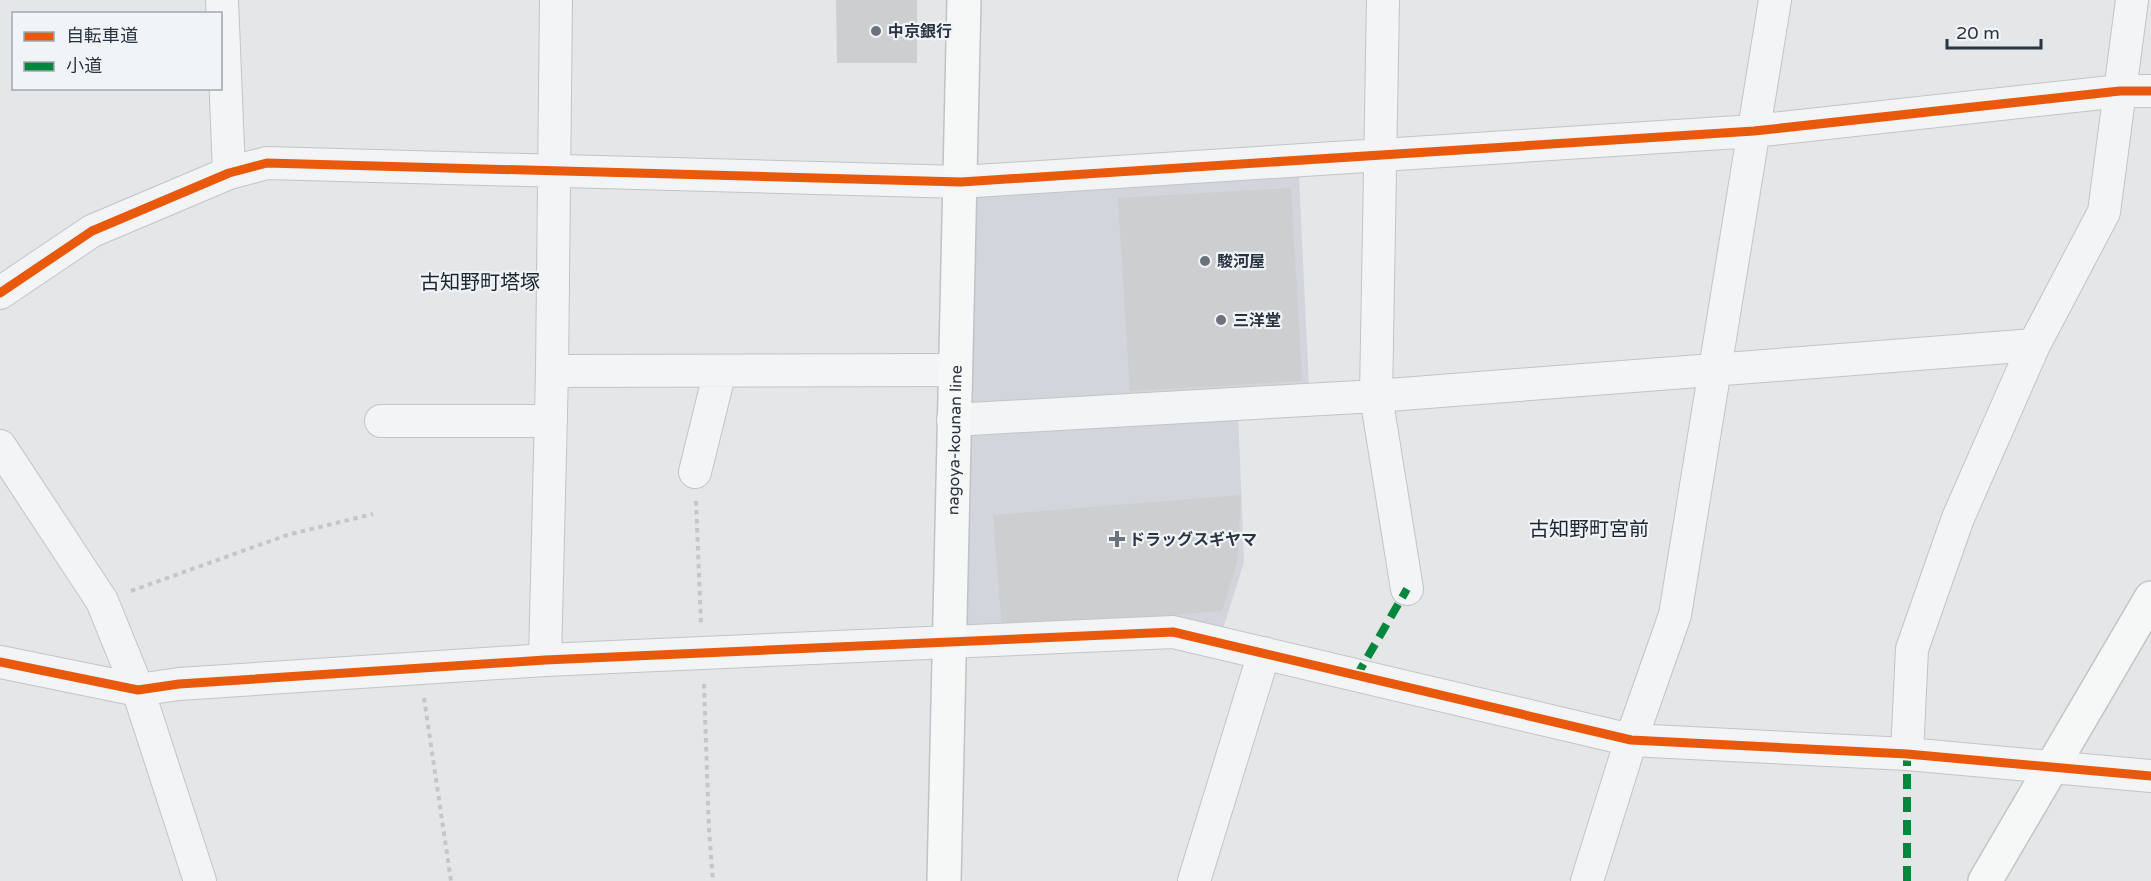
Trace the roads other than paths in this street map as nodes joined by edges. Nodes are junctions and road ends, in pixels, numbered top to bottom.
1 (222, 0) edge
2 (556, 0) edge
3 (964, 0) edge
4 (1383, 0) edge
5 (1775, 0) edge
6 (2132, 0) edge
7 (2120, 91) junction
8 (2151, 91) edge
9 (1754, 131) junction
10 (1380, 155) junction
11 (554, 172) junction
12 (229, 173) junction
13 (961, 182) junction
14 (0, 293) edge
15 (2034, 345) junction
16 (1714, 369) junction
17 (954, 370) junction
18 (552, 371) junction
19 (720, 371) junction
20 (1376, 396) junction
21 (953, 420) junction
22 (381, 421) dead end
23 (551, 421) junction
24 (0, 446) edge
25 (695, 472) dead end
26 (1407, 589) dead end
27 (2151, 598) edge
28 (951, 640) junction
29 (1264, 653) junction
30 (545, 660) junction
31 (0, 662) edge
32 (138, 690) junction
33 (1631, 740) junction
34 (1907, 754) junction
35 (2053, 766) junction
36 (2151, 776) edge
37 (200, 881) edge
38 (944, 881) edge
39 (1194, 881) edge
40 (1587, 881) edge
41 (1985, 881) edge

1 - 12 street
2 - 11 street
3 - 13 main road, nagoya-kounan line
4 - 10 street
5 - 9 street
6 - 7 street
7 - 8 street
7 - 9 street
7 - 15 street
9 - 10 street
9 - 16 street
10 - 13 street
10 - 20 street
11 - 12 street
11 - 13 street
11 - 18 street
12 - 14 street
13 - 17 main road, nagoya-kounan line
15 - 16 street
15 - 34 street
16 - 20 street
16 - 33 street
17 - 19 street
17 - 21 main road, nagoya-kounan line
18 - 19 street
18 - 23 street
19 - 25 street
20 - 21 street
20 - 26 street
21 - 28 main road, nagoya-kounan line
22 - 23 street
23 - 30 street
24 - 32 street
27 - 35 main road
28 - 29 street
28 - 30 street
28 - 38 main road, nagoya-kounan line
29 - 33 street
29 - 39 street
30 - 32 street
31 - 32 street
32 - 37 street
33 - 34 street
33 - 40 street
34 - 35 street
35 - 36 street
35 - 41 main road

